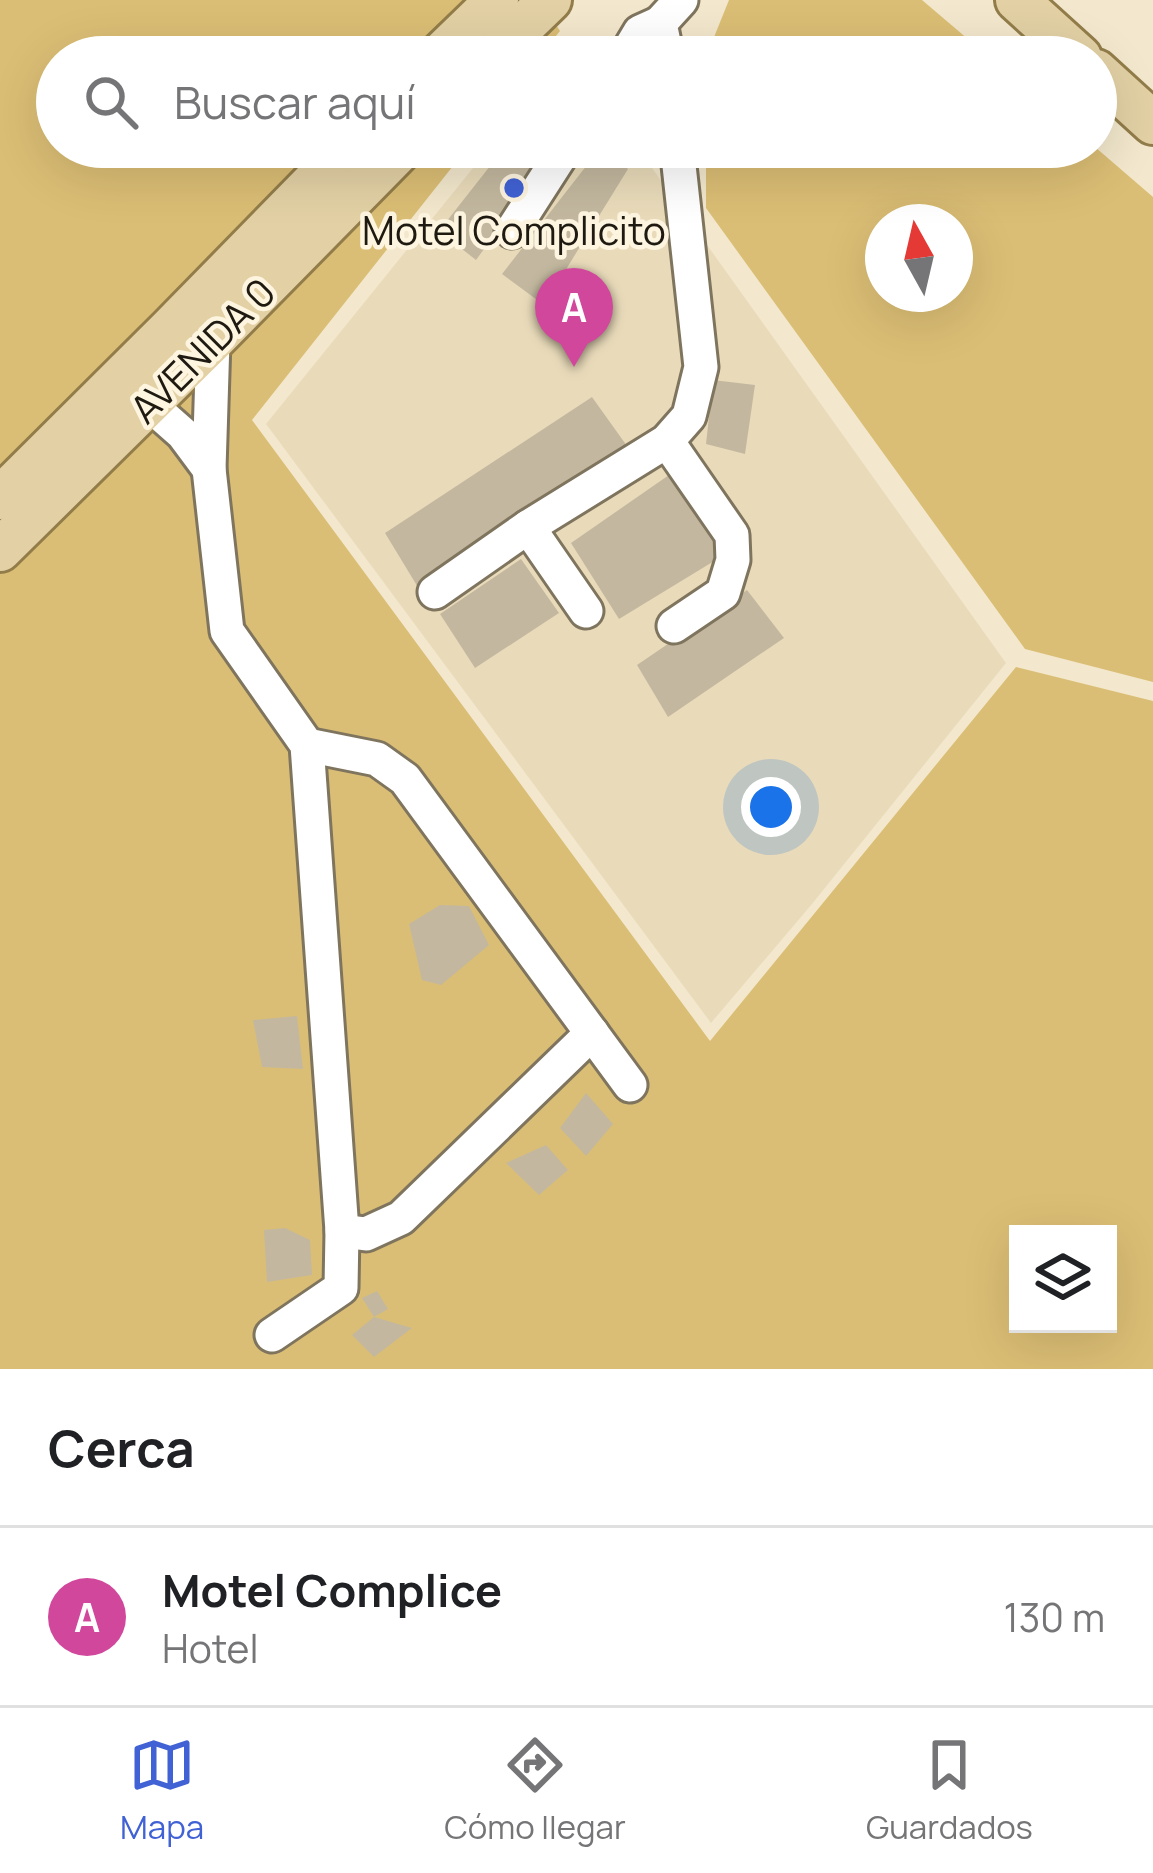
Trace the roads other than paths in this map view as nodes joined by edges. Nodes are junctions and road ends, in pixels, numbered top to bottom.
1 (497, 0) edge
2 (550, 0) edge
3 (1017, 0) edge
4 (670, 12) edge
5 (460, 36) edge
6 (513, 36) edge
7 (638, 36) edge
8 (1057, 36) edge
9 (1117, 90) edge
10 (1153, 123) edge
11 (327, 168) edge
12 (382, 168) edge
13 (552, 168) edge
14 (679, 168) edge
15 (512, 231) dead end
16 (213, 340) junction
17 (149, 404) junction
18 (667, 441) junction
19 (208, 469) junction
20 (0, 498) edge
21 (528, 527) junction
22 (0, 550) edge
23 (435, 592) dead end
24 (586, 611) dead end
25 (674, 626) dead end
26 (307, 745) junction
27 (592, 1034) junction
28 (630, 1085) dead end
29 (342, 1231) junction
30 (272, 1335) dead end

1 - 5 main road
2 - 6 main road
3 - 8 main road
4 - 7 street
9 - 10 main road
11 - 20 main road, AVENIDA 0
12 - 16 main road, AVENIDA 0
13 - 15 street
14 - 18 street
16 - 17 main road, AVENIDA 0
16 - 19 street
17 - 19 street
17 - 22 main road, AVENIDA 0
18 - 21 street
18 - 25 street
19 - 26 street
21 - 23 street
21 - 24 street
26 - 27 street
26 - 29 street
27 - 28 street
27 - 29 street
29 - 30 street

